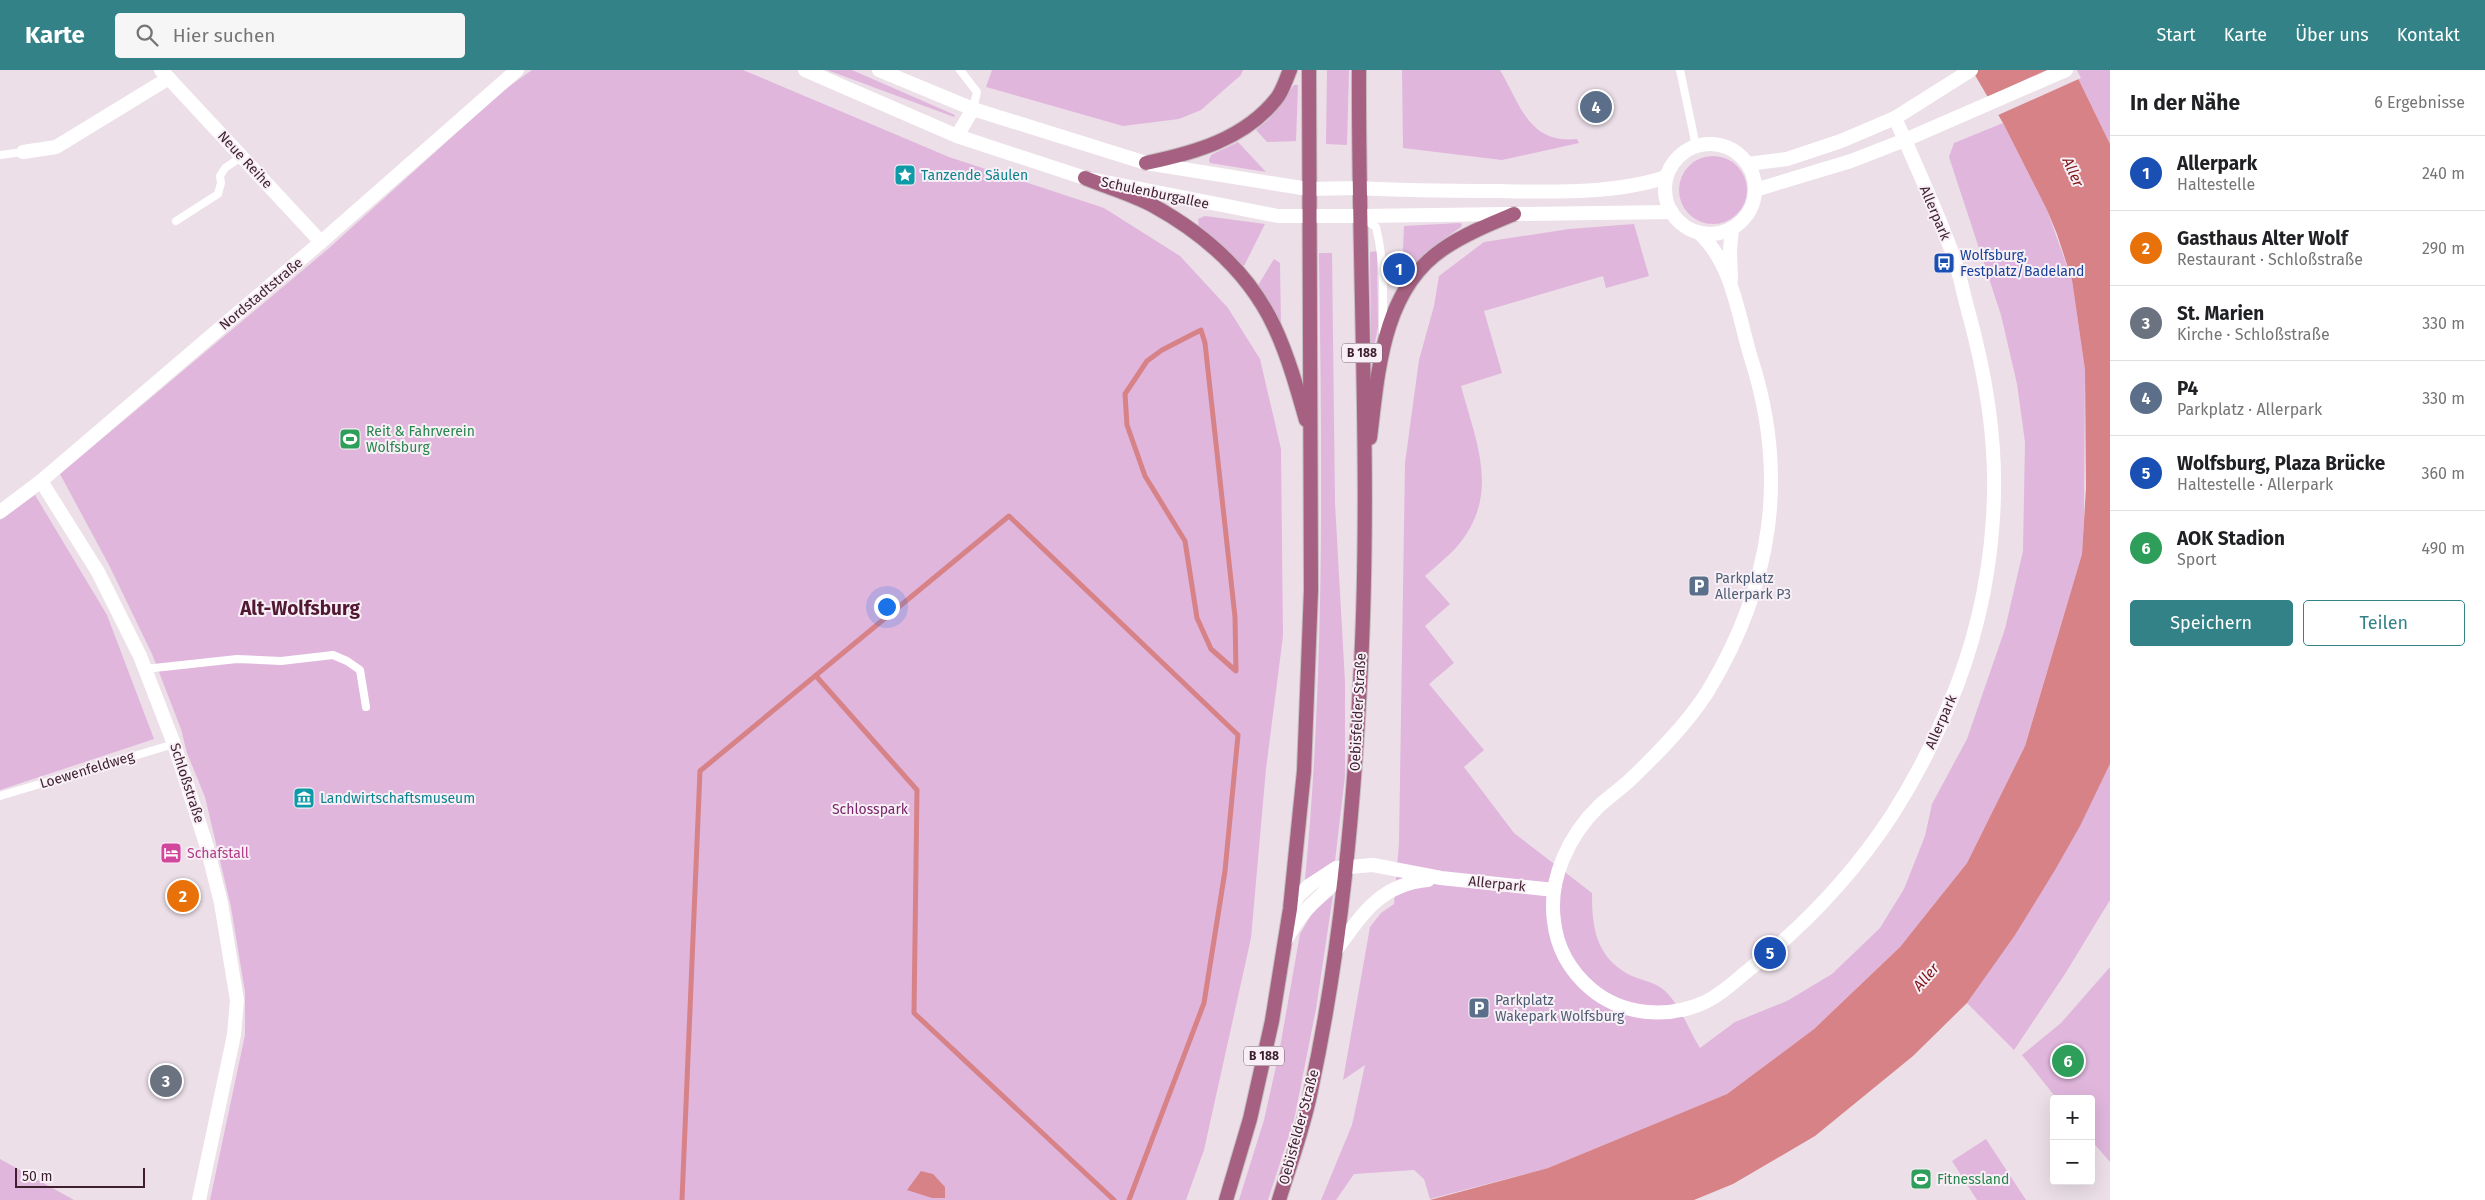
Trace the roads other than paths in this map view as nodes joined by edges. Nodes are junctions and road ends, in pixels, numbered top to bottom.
1 (517, 70) edge
2 (805, 70) edge
3 (879, 70) edge
4 (960, 70) edge
5 (1290, 70) edge
6 (1309, 70) edge
7 (1359, 70) edge
8 (1680, 70) edge
9 (1972, 70) edge
10 (2066, 70) edge
11 (165, 74) edge
12 (974, 110) junction
13 (1895, 118) junction
14 (957, 136) junction
15 (1905, 140) junction
16 (1696, 146) junction
17 (23, 152) joint
18 (0, 155) edge
19 (241, 157) junction
20 (1146, 163) junction
21 (1748, 164) junction
22 (1666, 177) junction
23 (1085, 178) junction
24 (1359, 188) junction
25 (1308, 189) junction
26 (1755, 190) junction
27 (1672, 212) junction
28 (1514, 214) junction
29 (1360, 216) junction
30 (1308, 217) junction
31 (176, 221) dead end
32 (1732, 228) junction
33 (1698, 232) junction
34 (321, 242) junction
35 (1731, 287) junction
36 (1383, 345) junction
37 (1310, 435) junction
38 (41, 481) junction
39 (1364, 490) junction
40 (0, 512) edge
41 (145, 669) junction
42 (366, 708) dead end
43 (174, 744) junction
44 (0, 796) edge
45 (1347, 868) junction
46 (1441, 878) junction
47 (1554, 890) junction
48 (1290, 909) junction
49 (1286, 941) junction
50 (1337, 949) junction
51 (199, 1200) edge
52 (1226, 1200) edge
53 (1279, 1200) edge

1 - 34 street, Nordstadtstraße
2 - 14 street, Schulenburgallee
3 - 12 street, Schulenburgallee
4 - 12 lane
5 - 20 main road
6 - 25 main road, B 188
7 - 24 main road, B 188
8 - 16 lane
9 - 13 street
10 - 15 street
11 - 17 street, Neue Reihe
11 - 19 street, Neue Reihe
12 - 14 street
12 - 20 street, Schulenburgallee
13 - 15 street, Allerpark
13 - 21 street
14 - 23 street, Schulenburgallee
15 - 26 street
15 - 47 street, Allerpark
16 - 21 street
16 - 22 street
17 - 18 lane
19 - 31 lane
19 - 34 street, Neue Reihe
20 - 25 street, Schulenburgallee
21 - 26 street
22 - 24 street
22 - 27 street
23 - 30 street, Schulenburgallee
23 - 37 main road
24 - 25 street, Schulenburgallee
24 - 29 main road, B 188
25 - 30 main road, B 188
26 - 32 street
27 - 28 street
27 - 33 street, Allerpark
28 - 29 street
28 - 36 main road
29 - 30 street, Schulenburgallee
29 - 36 lane
29 - 39 main road, Oebisfelder Straße / B 188
30 - 37 main road, B 188
32 - 33 street
32 - 35 street, Allerpark
33 - 35 street, Allerpark
34 - 38 street, Nordstadtstraße
35 - 47 street, Allerpark
36 - 39 main road
37 - 48 main road, B 188
38 - 40 street, Nordstadtstraße
38 - 41 street, Schloßstraße
39 - 45 main road, Oebisfelder Straße / B 188
41 - 42 lane
41 - 43 street, Schloßstraße
43 - 44 lane, Loewenfeldweg
43 - 51 street, Schloßstraße
45 - 46 street, Allerpark
45 - 48 street, Allerpark
45 - 49 street
45 - 50 main road, Oebisfelder Straße / B 188
46 - 47 street, Allerpark
46 - 50 street, Allerpark
48 - 49 main road, B 188
49 - 52 main road, B 188
50 - 53 main road, Oebisfelder Straße / B 188

